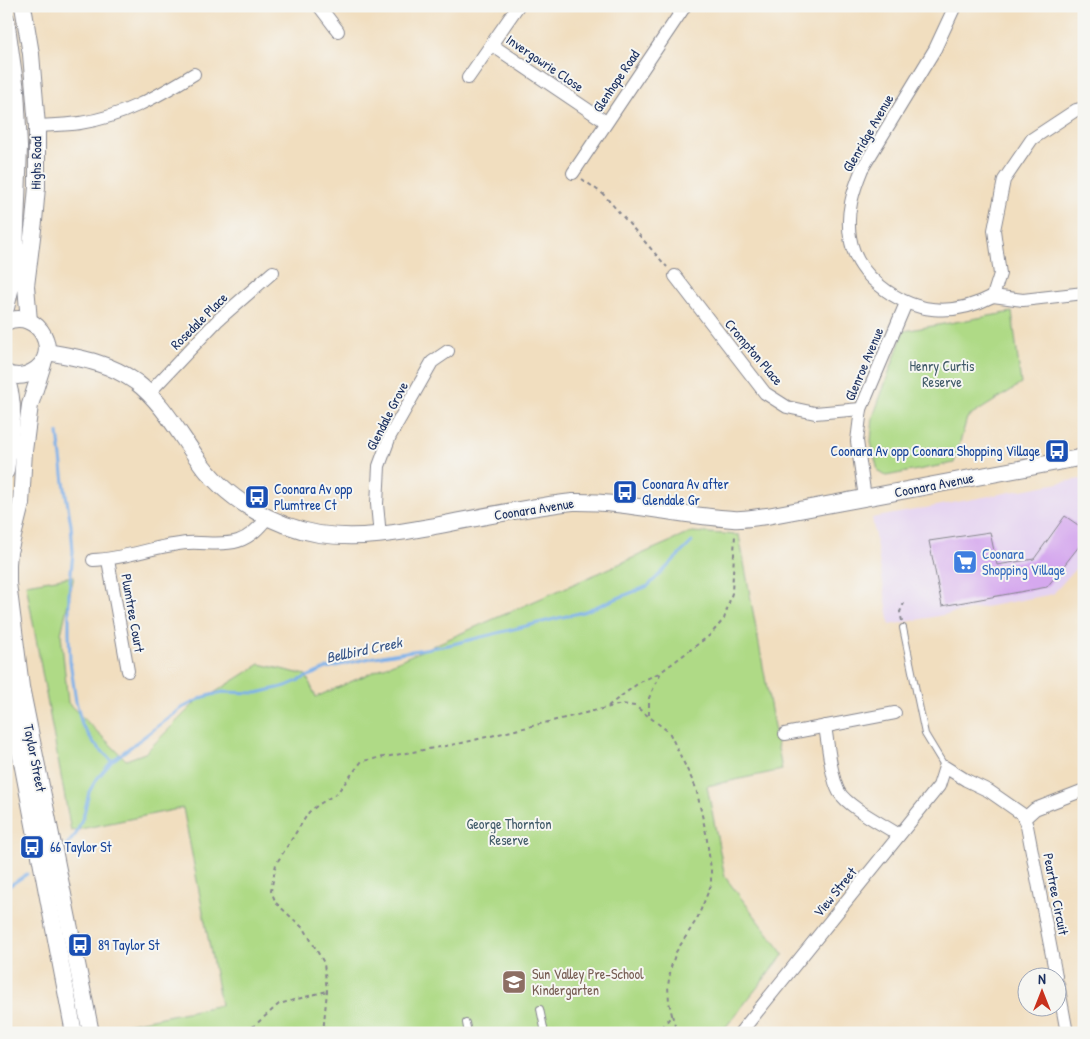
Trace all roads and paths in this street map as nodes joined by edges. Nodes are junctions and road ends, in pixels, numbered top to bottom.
1 (23, 6) edge
2 (319, 6) edge
3 (518, 6) edge
4 (685, 6) edge
5 (955, 6) edge
6 (6, 19) edge
7 (338, 31) dead end
8 (492, 45) junction
9 (194, 74) dead end
10 (468, 78) dead end
11 (1084, 108) edge
12 (606, 122) junction
13 (37, 126) junction
14 (572, 173) joint
15 (273, 272) dead end
16 (675, 276) joint
17 (1084, 293) edge
18 (993, 296) junction
19 (906, 303) junction
20 (6, 308) edge
21 (29, 321) junction
22 (6, 322) edge
23 (448, 351) dead end
24 (45, 358) junction
25 (6, 373) edge
26 (6, 380) edge
27 (149, 393) junction
28 (860, 409) junction
29 (1084, 457) edge
30 (6, 471) edge
31 (866, 498) junction
32 (268, 517) junction
33 (735, 519) junction
34 (380, 536) junction
35 (93, 560) dead end
36 (108, 560) junction
37 (904, 603) dead end
38 (903, 628) joint
39 (6, 670) edge
40 (128, 671) dead end
41 (661, 672) junction
42 (608, 706) junction
43 (895, 713) dead end
44 (649, 715) junction
45 (825, 726) junction
46 (785, 734) dead end
47 (945, 766) junction
48 (1084, 790) edge
49 (1024, 819) junction
50 (900, 836) junction
51 (1054, 966) edge
52 (327, 991) junction
53 (540, 1009) dead end
54 (672, 1015) junction
55 (1064, 1016) edge
56 (466, 1023) dead end
57 (74, 1033) edge
58 (91, 1033) edge
59 (246, 1033) edge
60 (323, 1033) edge
61 (468, 1033) edge
62 (543, 1033) edge
63 (658, 1033) edge
64 (677, 1033) edge
65 (740, 1033) edge
66 (1067, 1033) edge

1 - 13 street, Highs Road
2 - 7 street
3 - 8 street, Invergowrie Close
4 - 12 street, Glenhope Road
5 - 19 street, Glenridge Avenue
6 - 20 street, Highs Road
8 - 10 street, Invergowrie Close
8 - 12 street, Invergowrie Close
9 - 13 street
11 - 18 street
12 - 14 street, Glenhope Road
13 - 21 street, Highs Road
14 - 16 path
15 - 27 street, Rosedale Place
16 - 28 street, Crompton Place
17 - 18 street
18 - 19 street, Glenridge Avenue
19 - 28 street, Glenroe Avenue
21 - 22 street
21 - 24 street
23 - 34 street, Glendale Grove
24 - 25 street
24 - 27 street, Coonara Avenue
24 - 58 street, Taylor Street
26 - 30 street
27 - 32 street, Coonara Avenue
28 - 31 street, Glenroe Avenue
29 - 31 street, Coonara Avenue
31 - 33 street, Coonara Avenue
32 - 34 street, Coonara Avenue
32 - 36 street, Plumtree Court
33 - 34 street, Coonara Avenue
33 - 41 path
35 - 36 street, Plumtree Court
36 - 40 street, Plumtree Court
37 - 38 path
38 - 47 lane
39 - 57 street, Taylor Street
41 - 42 path
41 - 44 path
42 - 44 path
42 - 52 path
43 - 45 street
44 - 54 path
45 - 46 street
45 - 50 street
47 - 49 street
47 - 50 street, View Street
48 - 49 street
49 - 51 street, Peartree Circuit
50 - 65 street, View Street
52 - 59 path
52 - 60 path
53 - 62 lane
54 - 63 path
54 - 64 path
55 - 66 street
56 - 61 lane

